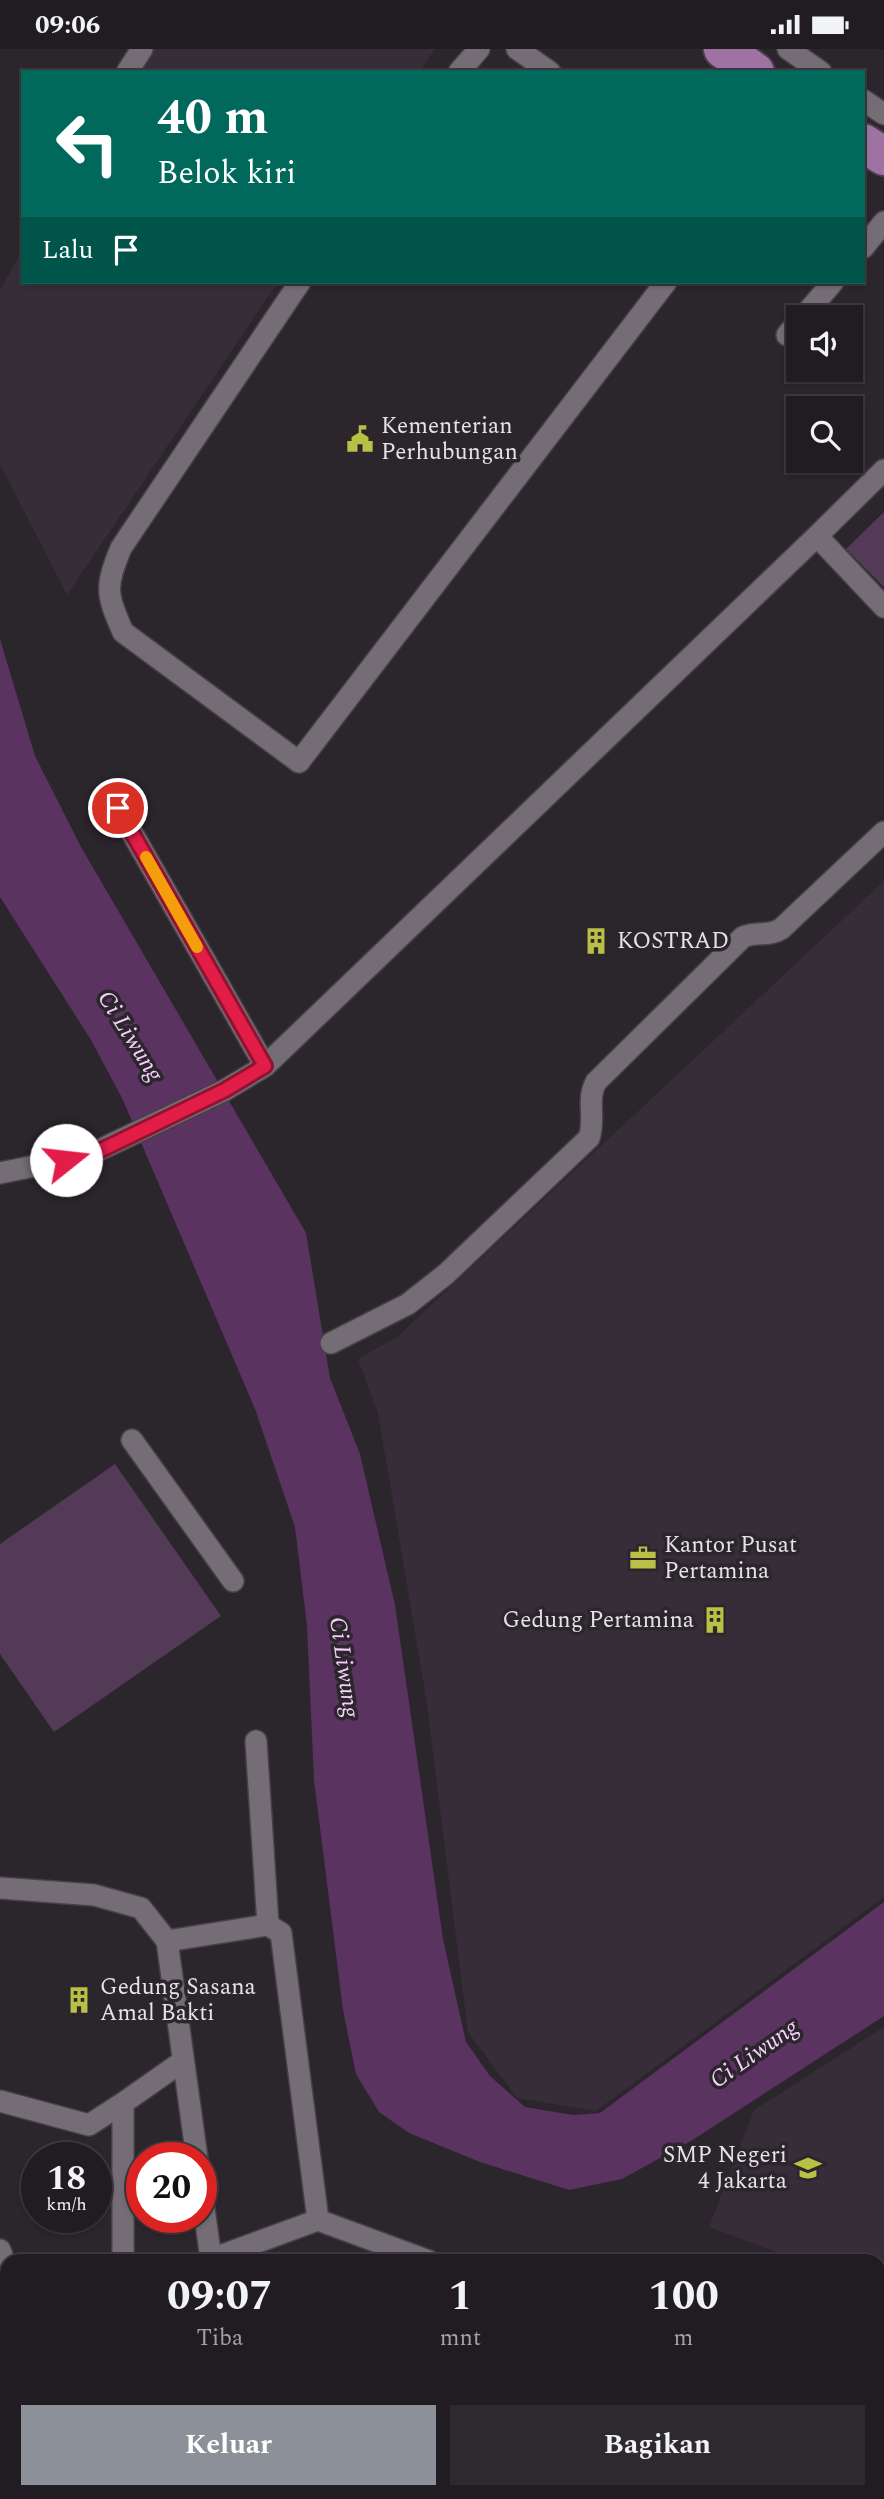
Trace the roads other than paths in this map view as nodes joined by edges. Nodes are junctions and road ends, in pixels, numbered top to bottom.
1 (142, 49) edge
2 (479, 49) edge
3 (517, 49) edge
4 (723, 49) edge
5 (792, 55) edge
6 (128, 70) edge
7 (461, 70) edge
8 (547, 70) edge
9 (752, 70) edge
10 (818, 70) edge
11 (865, 101) edge
12 (884, 114) edge
13 (865, 144) edge
14 (884, 156) edge
15 (884, 222) edge
16 (865, 246) edge
17 (299, 284) edge
18 (664, 284) edge
19 (831, 284) edge
20 (813, 305) edge
21 (884, 470) edge
22 (817, 536) junction
23 (884, 607) edge
24 (118, 808) dead end
25 (884, 832) edge
26 (265, 1066) junction
27 (0, 1173) edge
28 (331, 1343) dead end
29 (132, 1440) dead end
30 (233, 1581) dead end
31 (256, 1741) dead end
32 (0, 1888) edge
33 (268, 1925) junction
34 (167, 1941) junction
35 (183, 2061) junction
36 (0, 2101) edge
37 (122, 2103) junction
38 (195, 2142) edge
39 (318, 2220) junction
40 (206, 2233) edge
41 (251, 2252) edge
42 (124, 2254) edge
43 (208, 2254) edge
44 (410, 2254) edge

1 - 6 lane
2 - 7 lane
3 - 8 lane
4 - 9 main road
5 - 10 lane
11 - 12 lane
13 - 14 main road
15 - 16 lane
17 - 18 lane
19 - 20 lane
21 - 22 lane
22 - 23 lane
22 - 26 lane
24 - 26 lane
25 - 28 lane
26 - 27 lane
29 - 30 lane
31 - 33 lane
32 - 34 lane
33 - 34 lane
33 - 39 lane
34 - 35 lane
35 - 37 lane
35 - 38 lane
36 - 37 lane
37 - 42 lane
39 - 41 lane
39 - 44 lane
40 - 43 lane

